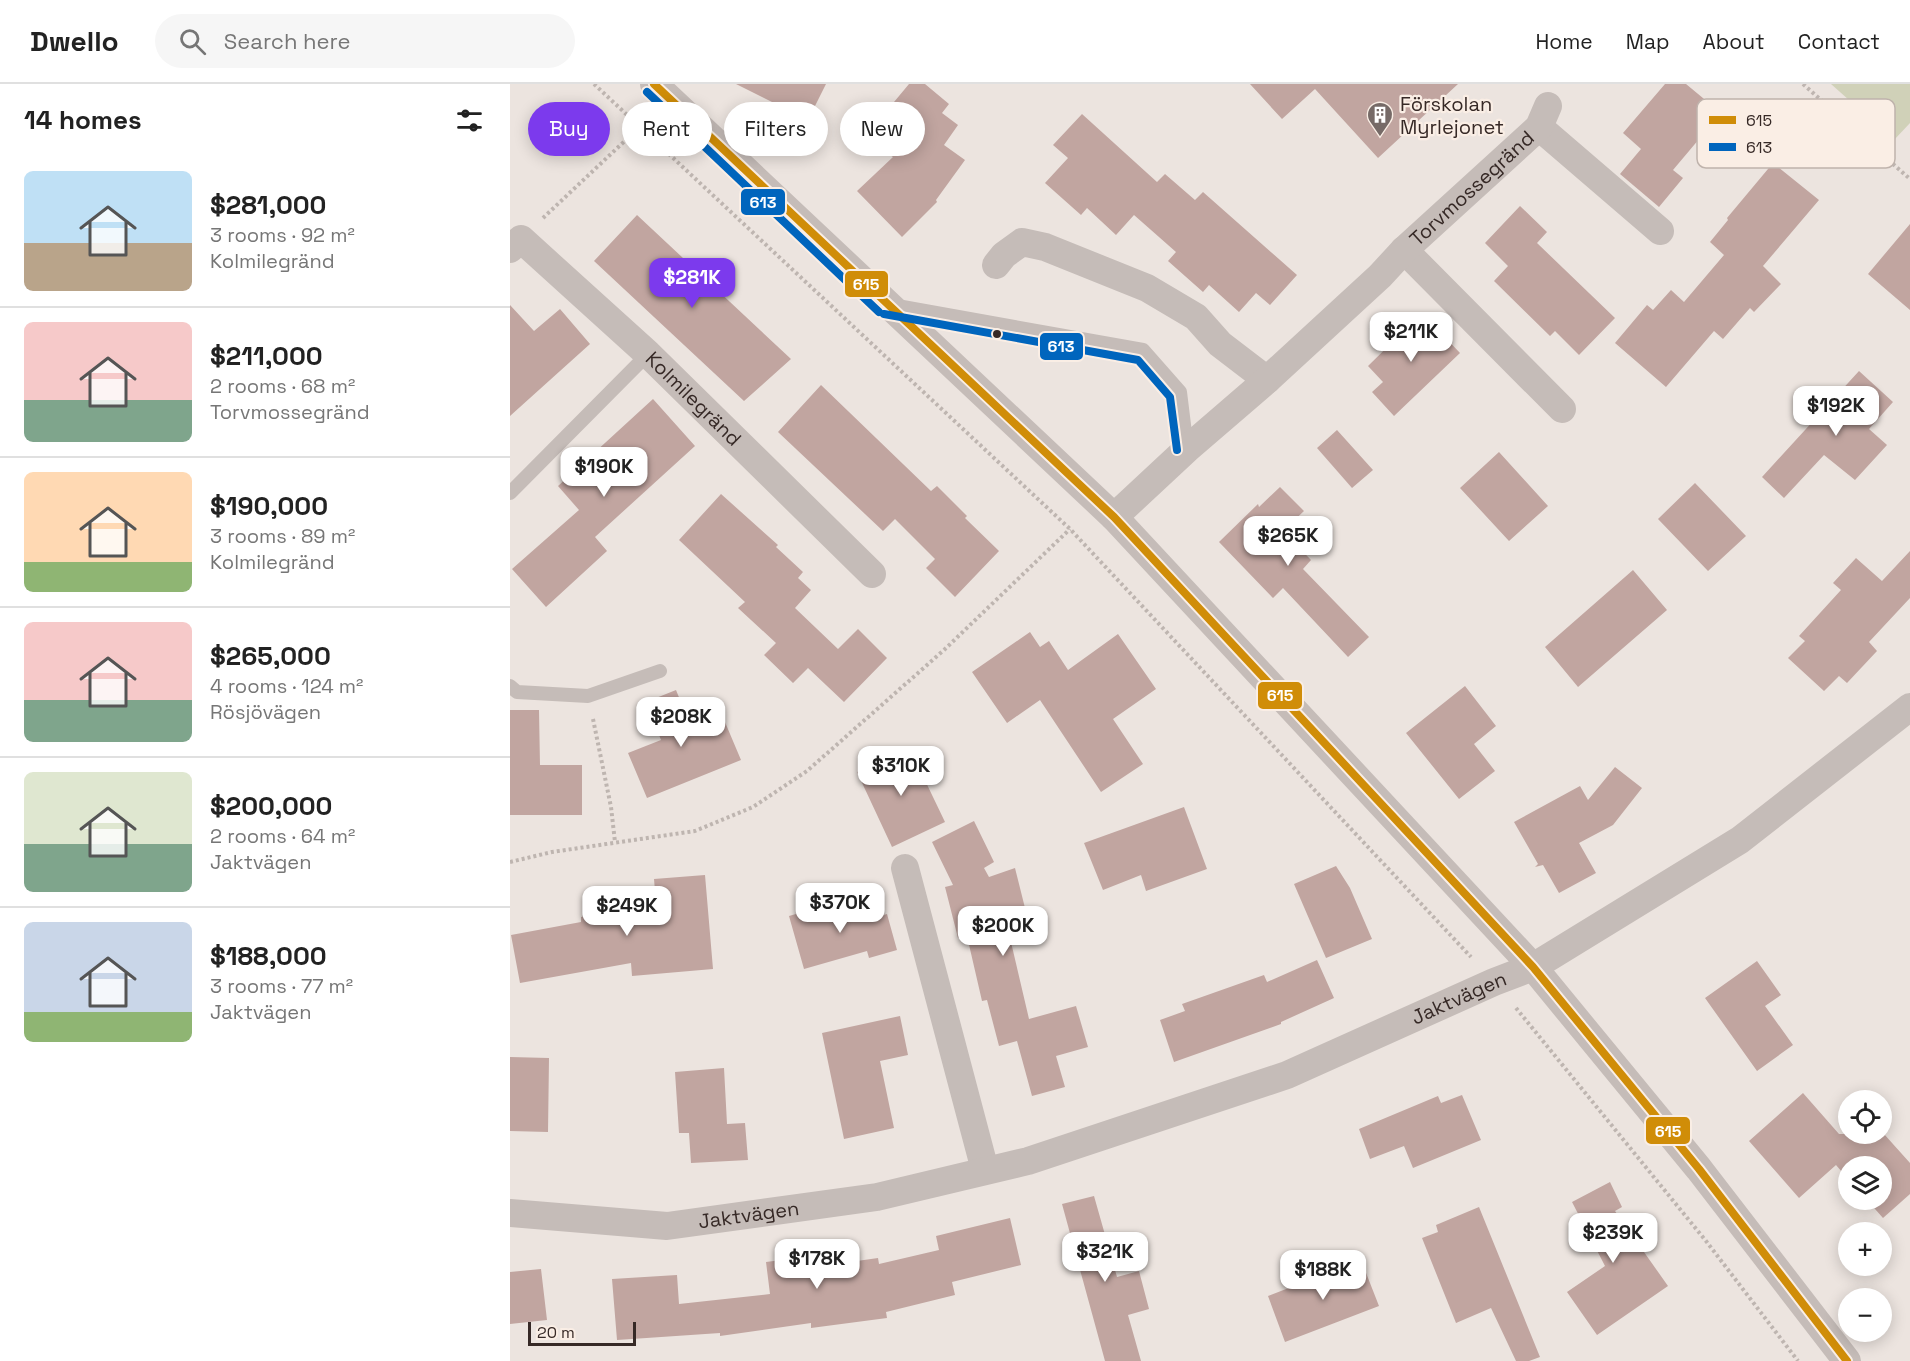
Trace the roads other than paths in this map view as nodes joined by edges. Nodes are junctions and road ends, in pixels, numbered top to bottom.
1 (662, 92) edge
2 (1660, 231) dead end
3 (515, 244) edge
4 (1404, 250) junction
5 (996, 266) dead end
6 (886, 304) junction
7 (648, 354) junction
8 (1267, 380) junction
9 (1562, 409) dead end
10 (1187, 450) junction
11 (510, 493) edge
12 (1114, 517) junction
13 (872, 574) dead end
14 (660, 671) dead end
15 (510, 686) edge
16 (1910, 707) edge
17 (905, 868) dead end
18 (1533, 967) junction
19 (985, 1170) junction
20 (510, 1213) edge
21 (1847, 1361) edge

1 - 6 street
2 - 4 street, Torvmossegränd
3 - 7 street, Kolmilegränd
4 - 8 street, Torvmossegränd
4 - 9 street, Torvmossegränd
5 - 8 street
6 - 10 lane
6 - 12 street
7 - 11 lane
7 - 13 street, Kolmilegränd
8 - 10 street, Torvmossegränd
10 - 12 street, Torvmossegränd
12 - 18 street
14 - 15 lane
16 - 18 street, Jaktvägen
17 - 19 street
18 - 19 street, Jaktvägen
18 - 21 street
19 - 20 street, Jaktvägen

